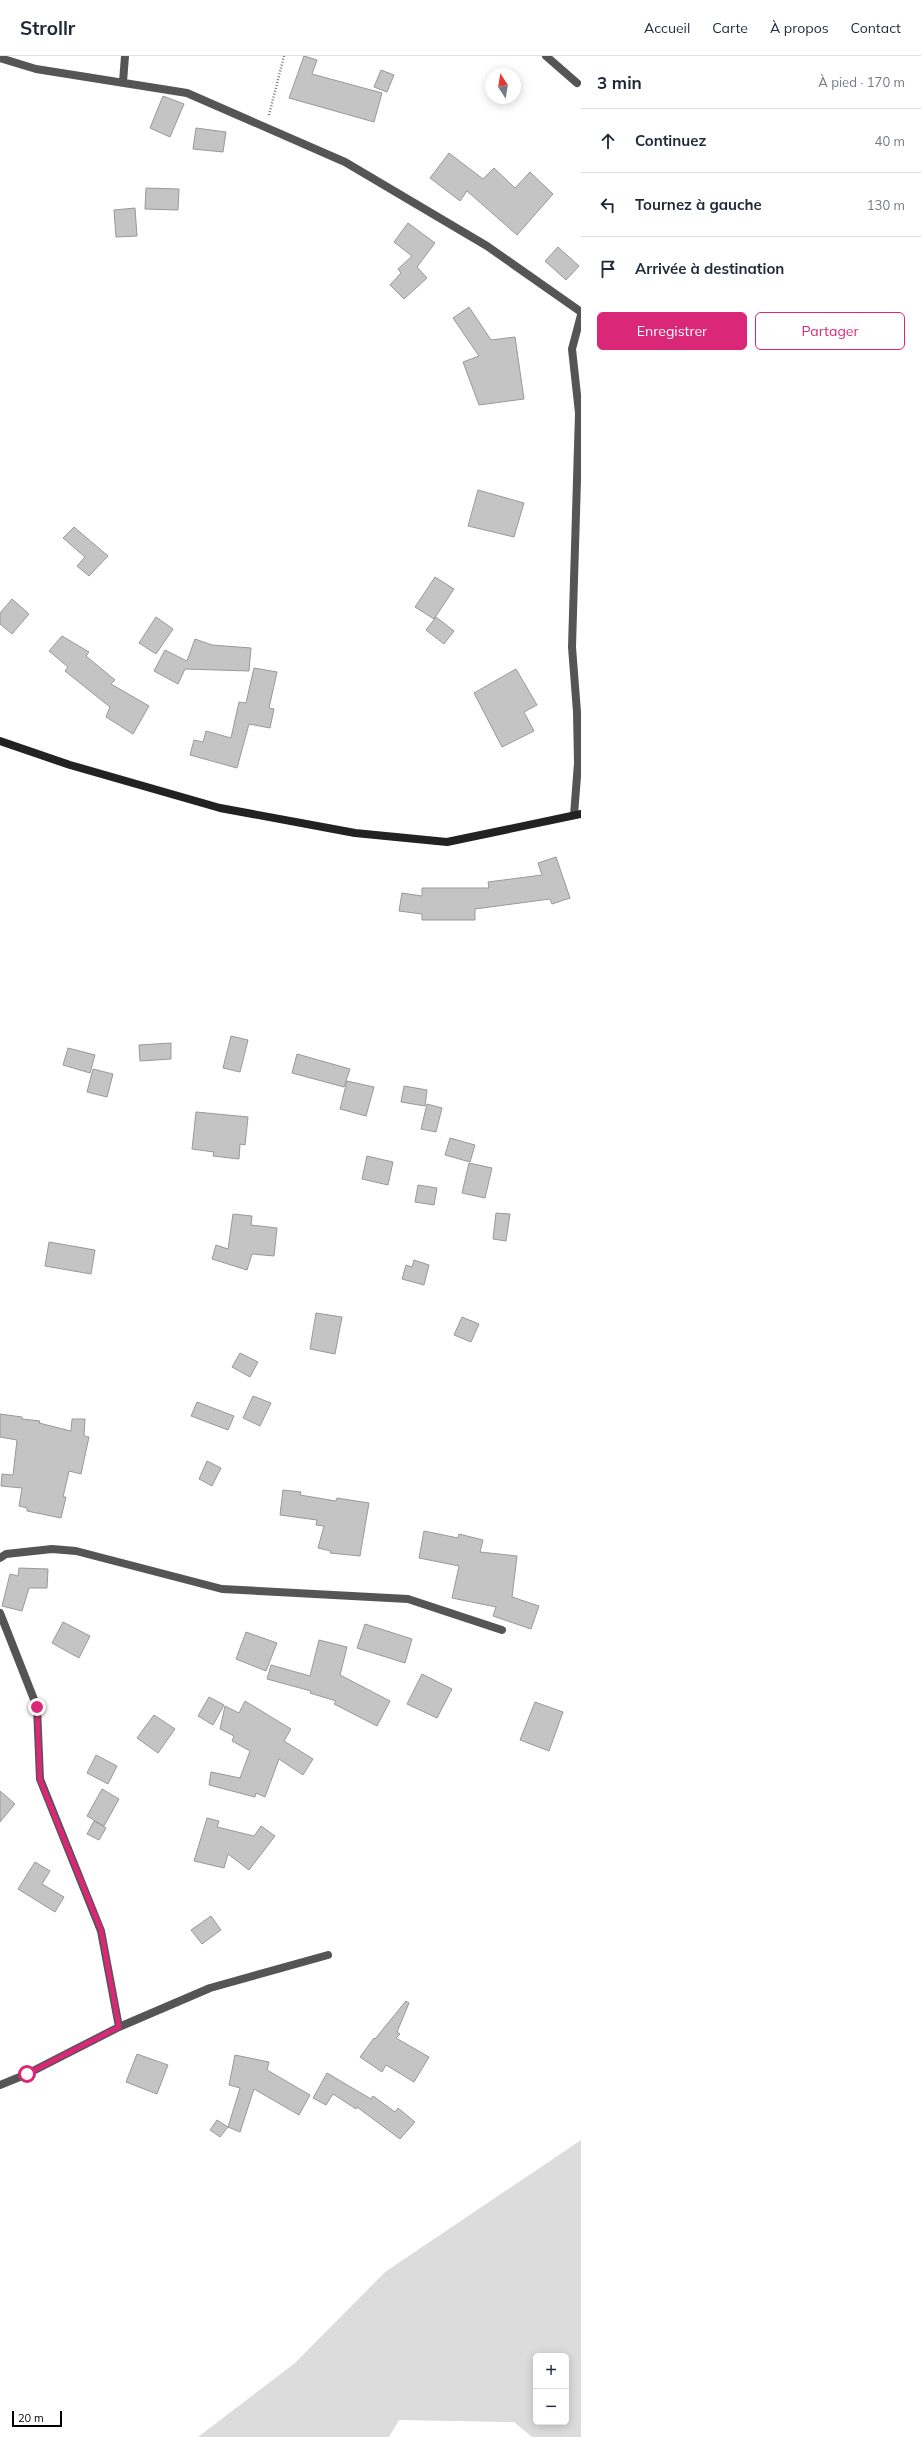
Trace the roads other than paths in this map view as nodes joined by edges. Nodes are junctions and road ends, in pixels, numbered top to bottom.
1 (125, 56) edge
2 (546, 56) edge
3 (0, 58) edge
4 (123, 82) junction
5 (577, 83) dead end
6 (581, 313) edge
7 (0, 741) edge
8 (578, 815) edge
9 (0, 1558) edge
10 (0, 1613) edge
11 (502, 1630) dead end
12 (328, 1955) dead end
13 (119, 2027) junction
14 (0, 2085) edge

1 - 4 street
2 - 5 street
3 - 4 street
4 - 6 street
6 - 8 street
7 - 8 street
9 - 11 street
10 - 13 street
12 - 13 street
13 - 14 street

